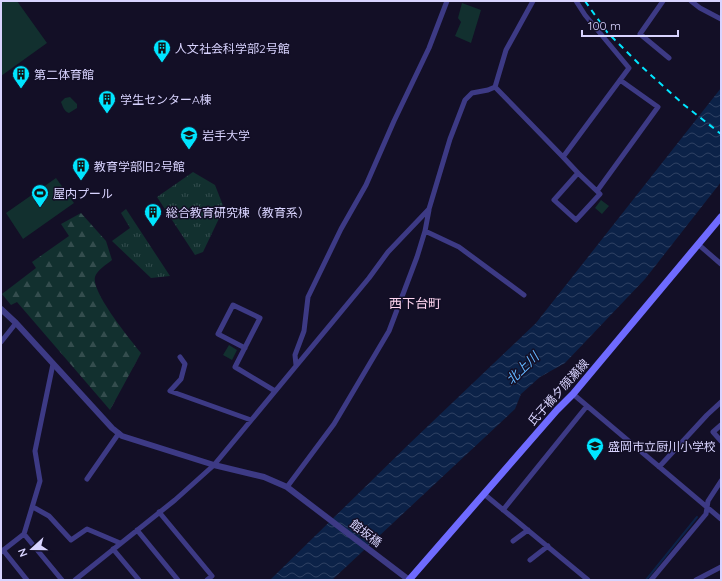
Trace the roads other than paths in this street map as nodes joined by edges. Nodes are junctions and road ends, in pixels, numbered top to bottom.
1 (447, 1) edge
2 (533, 1) edge
3 (576, 1) edge
4 (663, 1) edge
5 (691, 1) edge
6 (721, 19) edge
7 (669, 58) dead end
8 (620, 80) junction
9 (495, 87) junction
10 (563, 157) junction
11 (578, 173) junction
12 (597, 191) junction
13 (429, 209) junction
14 (721, 217) edge
15 (425, 230) junction
16 (698, 245) junction
17 (721, 264) edge
18 (524, 295) dead end
19 (1, 309) edge
20 (16, 324) junction
21 (1, 342) edge
22 (245, 348) junction
23 (180, 357) dead end
24 (52, 364) junction
25 (296, 365) junction
26 (275, 391) junction
27 (574, 394) junction
28 (721, 402) edge
29 (587, 406) junction
30 (251, 420) junction
31 (721, 425) edge
32 (120, 434) junction
33 (721, 441) edge
34 (214, 465) junction
35 (659, 467) junction
36 (88, 479) dead end
37 (721, 481) edge
38 (287, 487) junction
39 (484, 494) junction
40 (33, 507) junction
41 (707, 508) junction
42 (503, 510) junction
43 (159, 512) junction
44 (721, 519) edge
45 (137, 530) junction
46 (528, 530) junction
47 (24, 534) junction
48 (512, 540) dead end
49 (120, 543) junction
50 (548, 546) junction
51 (113, 549) junction
52 (2, 551) edge
53 (530, 560) dead end
54 (721, 567) edge
55 (27, 580) edge
56 (62, 580) edge
57 (75, 580) edge
58 (139, 580) edge
59 (178, 580) edge
60 (207, 580) edge
61 (409, 580) edge
62 (588, 580) edge
63 (652, 580) edge
64 (696, 580) edge

1 - 25 street
2 - 9 street
3 - 8 street
4 - 7 street
5 - 6 street
8 - 10 street
8 - 12 street
9 - 10 street
9 - 13 street
10 - 11 street
11 - 12 street
11 - 12 street
13 - 15 street
13 - 25 street
14 - 16 main road, 氏子橋夕顔瀬線
15 - 18 street
15 - 38 street
16 - 17 street
16 - 27 main road, 氏子橋夕顔瀬線
19 - 20 street, 館坂橋
20 - 21 street
20 - 24 street, 館坂橋
22 - 22 street
22 - 26 street
23 - 30 street
24 - 32 street, 館坂橋
24 - 40 street
25 - 26 street
26 - 30 street
27 - 29 street
27 - 39 main road, 氏子橋夕顔瀬線
28 - 35 street
29 - 35 street
29 - 42 street
30 - 34 street
31 - 33 street
32 - 34 street, 館坂橋
32 - 36 street
34 - 38 street, 館坂橋
34 - 43 street
35 - 41 street
37 - 41 street
38 - 61 street, 館坂橋
39 - 42 street
39 - 61 main road, 氏子橋夕顔瀬線
40 - 47 street
40 - 49 street
41 - 44 street
41 - 63 street
42 - 46 street
43 - 45 street
43 - 60 street
45 - 49 street
45 - 59 street
46 - 48 street
46 - 50 street
47 - 52 street
47 - 56 street
49 - 51 street
50 - 53 street
50 - 62 street
51 - 57 street
51 - 58 street
52 - 55 street
54 - 64 street

